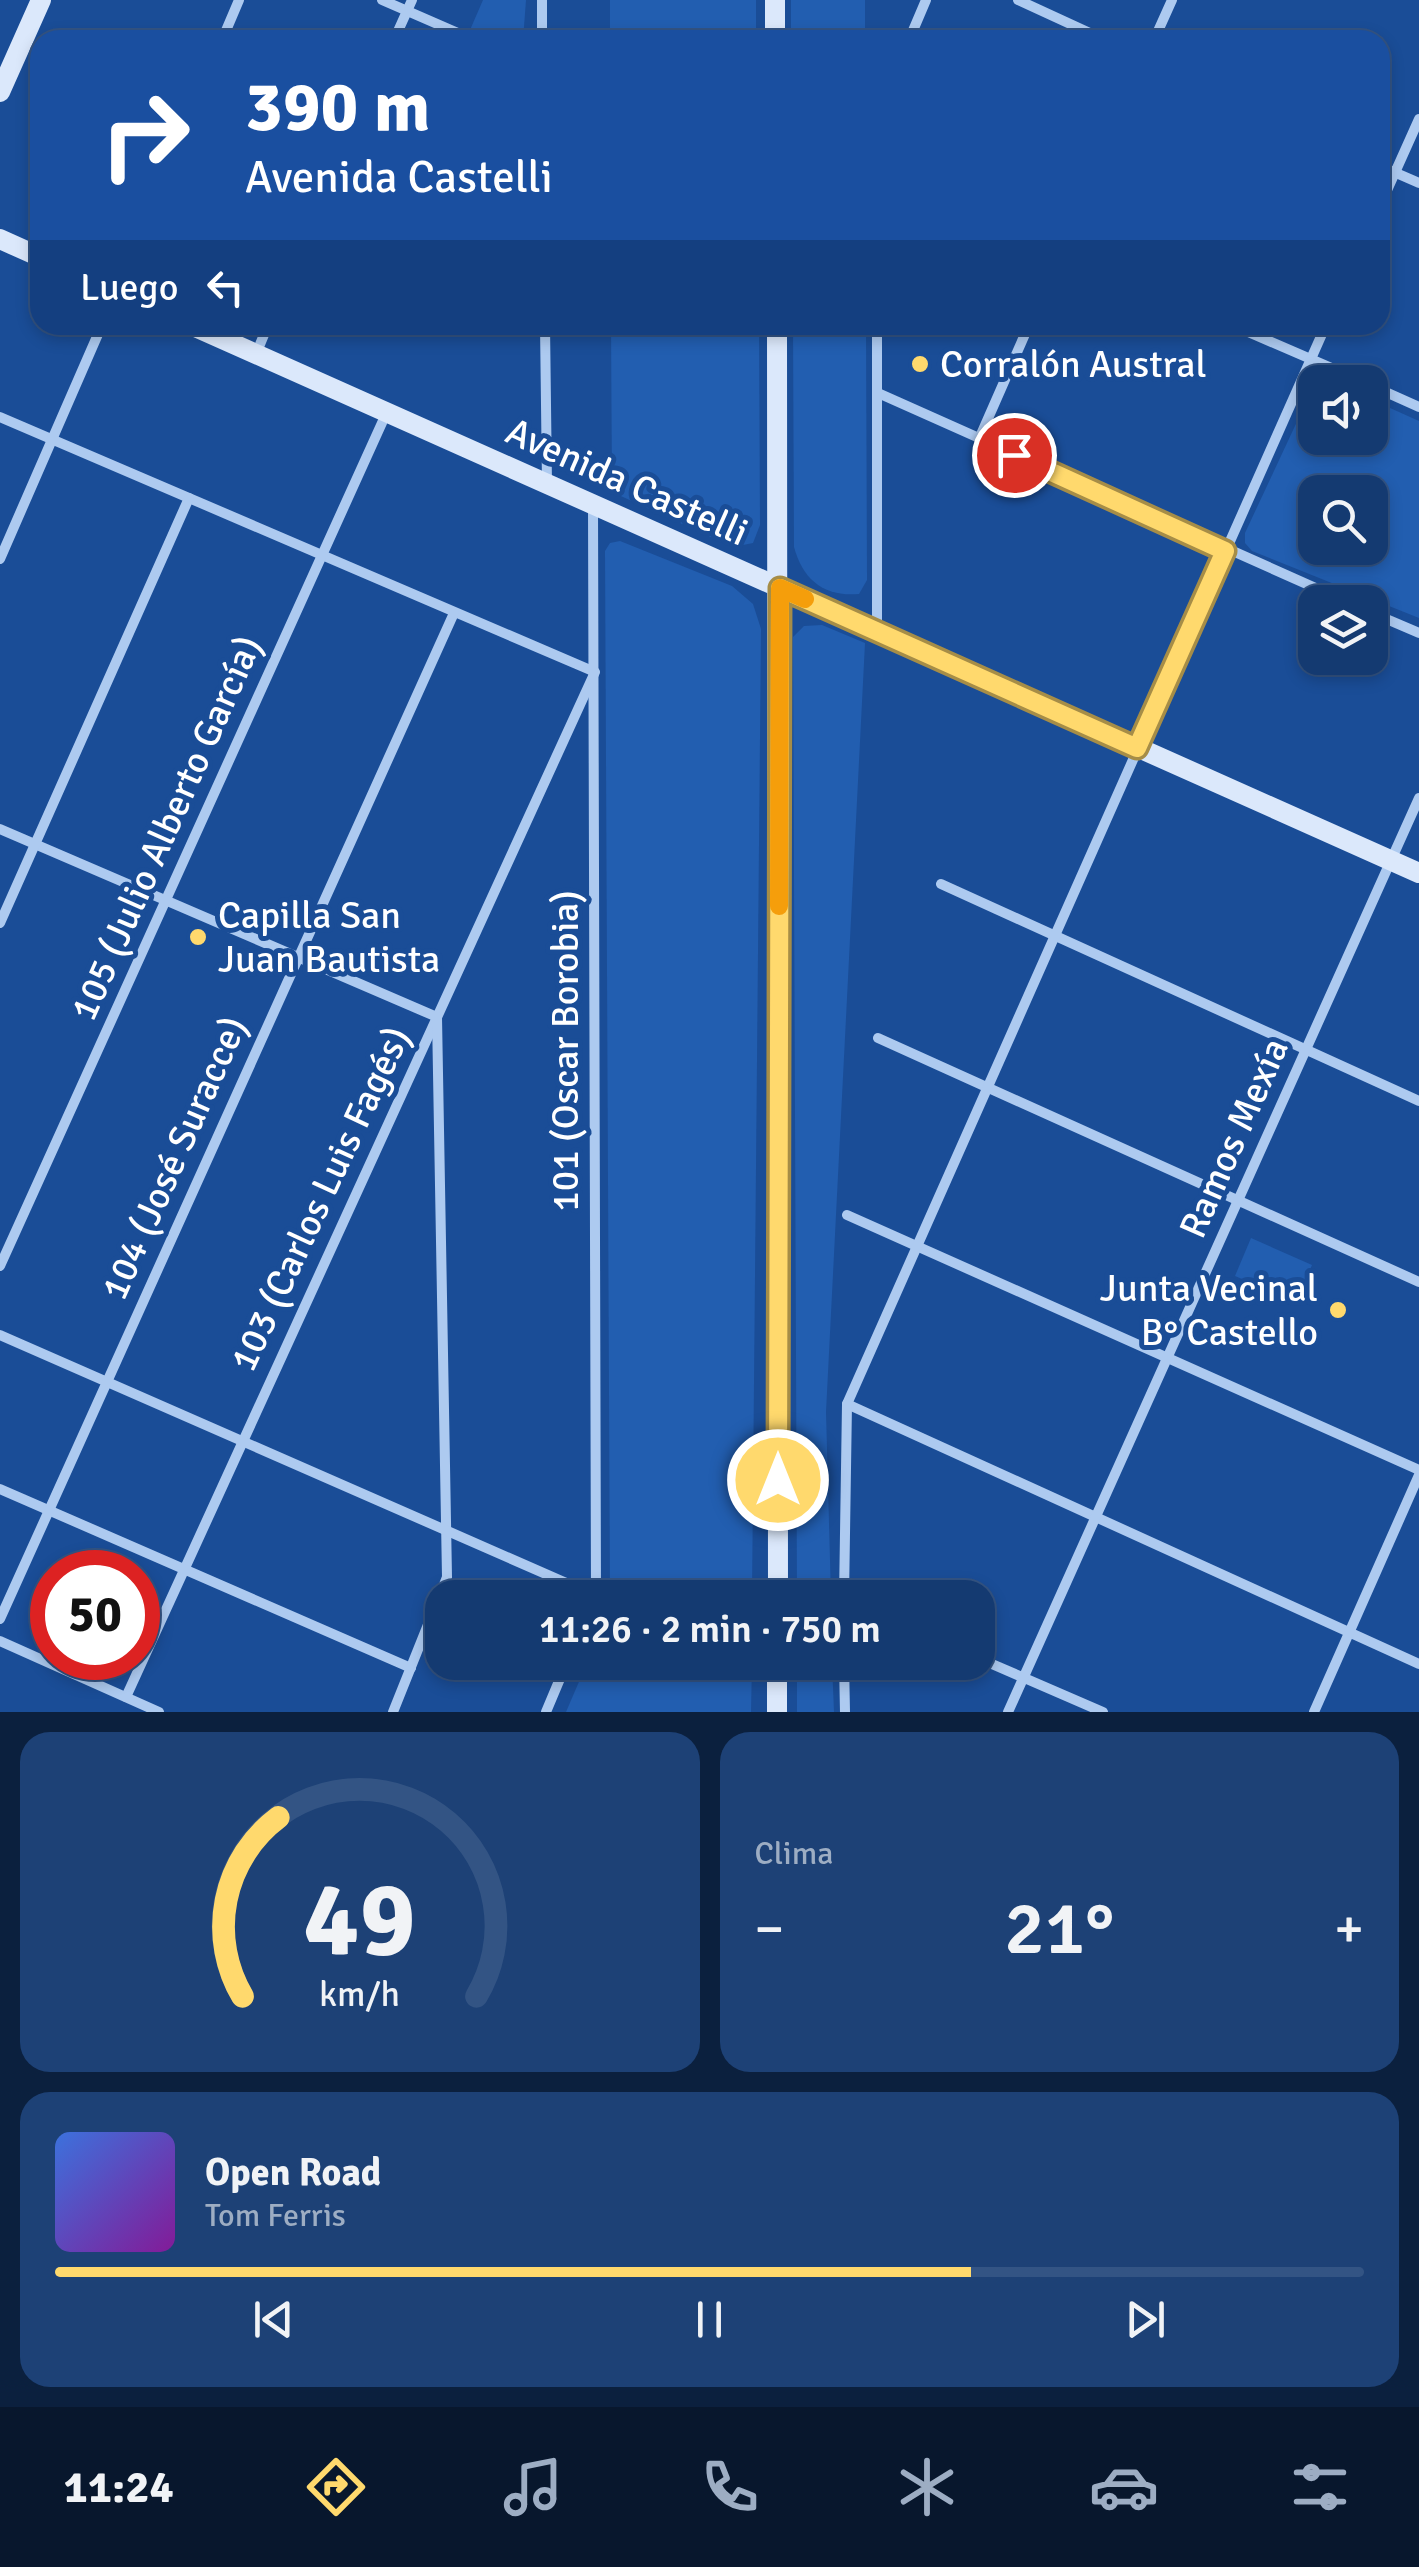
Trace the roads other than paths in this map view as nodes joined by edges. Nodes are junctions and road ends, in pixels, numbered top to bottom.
1 (41, 0) edge
2 (239, 0) edge
3 (382, 0) edge
4 (542, 0) edge
5 (775, 0) edge
6 (926, 0) edge
7 (1018, 0) edge
8 (1172, 0) edge
9 (409, 5) edge
10 (226, 30) edge
11 (398, 30) edge
12 (455, 30) edge
13 (542, 30) edge
14 (775, 30) edge
15 (912, 30) edge
16 (1083, 30) edge
17 (1158, 30) edge
18 (0, 92) edge
19 (1419, 119) edge
20 (1390, 170) edge
21 (1395, 172) junction
22 (1390, 183) edge
23 (1419, 183) edge
24 (0, 239) edge
25 (30, 252) edge
26 (98, 335) edge
27 (213, 335) edge
28 (264, 335) edge
29 (545, 335) edge
30 (778, 335) edge
31 (877, 335) edge
32 (1025, 335) edge
33 (1255, 335) edge
34 (1322, 335) edge
35 (255, 354) junction
36 (1311, 360) junction
37 (1323, 365) edge
38 (878, 393) junction
39 (1388, 393) edge
40 (1419, 407) edge
41 (386, 414) junction
42 (0, 417) edge
43 (52, 439) junction
44 (979, 439) junction
45 (546, 485) junction
46 (189, 498) junction
47 (592, 505) junction
48 (1225, 551) junction
49 (323, 556) junction
50 (0, 558) edge
51 (1306, 585) edge
52 (780, 588) junction
53 (454, 614) junction
54 (1388, 620) edge
55 (877, 631) junction
56 (1419, 633) edge
57 (595, 672) junction
58 (1137, 748) junction
59 (1419, 798) edge
60 (0, 829) edge
61 (35, 844) junction
62 (1391, 861) junction
63 (1419, 873) edge
64 (941, 884) dead end
65 (166, 900) junction
66 (0, 922) edge
67 (1054, 935) junction
68 (298, 957) junction
69 (437, 1017) junction
70 (878, 1038) dead end
71 (1306, 1050) junction
72 (987, 1087) junction
73 (1419, 1101) edge
74 (1238, 1200) junction
75 (848, 1215) dead end
76 (917, 1246) junction
77 (0, 1266) edge
78 (1419, 1282) edge
79 (0, 1335) edge
80 (1168, 1358) junction
81 (106, 1381) junction
82 (847, 1404) junction
83 (242, 1441) junction
84 (1419, 1473) edge
85 (0, 1489) edge
86 (48, 1510) junction
87 (1096, 1518) junction
88 (449, 1532) junction
89 (184, 1569) junction
90 (558, 1580) edge
91 (596, 1580) edge
92 (778, 1580) edge
93 (844, 1580) edge
94 (0, 1620) edge
95 (1349, 1632) junction
96 (0, 1641) edge
97 (1419, 1664) edge
98 (995, 1665) edge
99 (412, 1668) junction
100 (1024, 1678) junction
101 (559, 1680) edge
102 (778, 1680) edge
103 (844, 1680) edge
104 (126, 1697) junction
105 (159, 1712) edge
106 (393, 1712) edge
107 (546, 1712) edge
108 (777, 1712) edge
109 (845, 1712) edge
110 (1008, 1712) edge
111 (1104, 1712) edge
112 (1314, 1712) edge

1 - 18 main road
2 - 10 street
3 - 9 street
4 - 13 street
5 - 14 main road
6 - 15 street
7 - 16 street
8 - 17 street
9 - 11 street
9 - 12 street
19 - 21 street
20 - 21 street
21 - 22 street
21 - 23 street
24 - 25 main road
26 - 43 street
27 - 35 main road, Avenida Castelli
28 - 35 street
29 - 45 street
30 - 52 main road
31 - 38 street
32 - 44 street
33 - 36 street
34 - 36 street
35 - 41 main road, Avenida Castelli
36 - 37 street
36 - 48 street
38 - 44 street
38 - 55 street
39 - 40 street
41 - 45 main road, Avenida Castelli
41 - 49 street, 105 (Julio Alberto García)
42 - 43 street
43 - 46 street
43 - 50 street
44 - 48 street
45 - 47 main road, Avenida Castelli
46 - 49 street
46 - 61 street
47 - 52 main road, Avenida Castelli
47 - 57 street, 101 (Oscar Borobia)
48 - 51 street
48 - 58 street
49 - 53 street
49 - 65 street, 105 (Julio Alberto García)
52 - 55 main road, Avenida Castelli
52 - 92 main road
53 - 57 street
53 - 68 street, 104 (José Suracce)
54 - 56 street
55 - 58 main road, Avenida Castelli
57 - 69 street, 103 (Carlos Luis Fagés)
57 - 91 street, 101 (Oscar Borobia)
58 - 62 main road, Avenida Castelli
58 - 67 street
59 - 62 street, Ramos Mexía
60 - 61 street
61 - 65 street
61 - 66 street
62 - 63 main road, Avenida Castelli
62 - 71 street, Ramos Mexía
64 - 67 street
65 - 68 street
65 - 77 street, 105 (Julio Alberto García)
67 - 71 street
67 - 72 street
68 - 69 street
68 - 81 street, 104 (José Suracce)
69 - 83 street, 103 (Carlos Luis Fagés)
69 - 88 street
70 - 72 street
71 - 73 street
71 - 74 street, Ramos Mexía
72 - 74 street
72 - 76 street
74 - 78 street
74 - 80 street, Ramos Mexía
75 - 76 street
76 - 80 street
76 - 82 street
79 - 81 street
80 - 84 street
80 - 87 street, Ramos Mexía
81 - 83 street
81 - 86 street, 104 (José Suracce)
82 - 87 street
82 - 93 street
83 - 88 street
83 - 89 street, 103 (Carlos Luis Fagés)
84 - 95 street
85 - 86 street
86 - 89 street
86 - 94 street, 104 (José Suracce)
87 - 95 street
87 - 100 street, Ramos Mexía
88 - 90 street
88 - 99 street
89 - 99 street
89 - 104 street, 103 (Carlos Luis Fagés)
95 - 97 street
95 - 112 street
96 - 104 street
98 - 100 street
99 - 106 street
100 - 110 street, Ramos Mexía
100 - 111 street
101 - 107 street
102 - 108 main road
103 - 109 street
104 - 105 street

